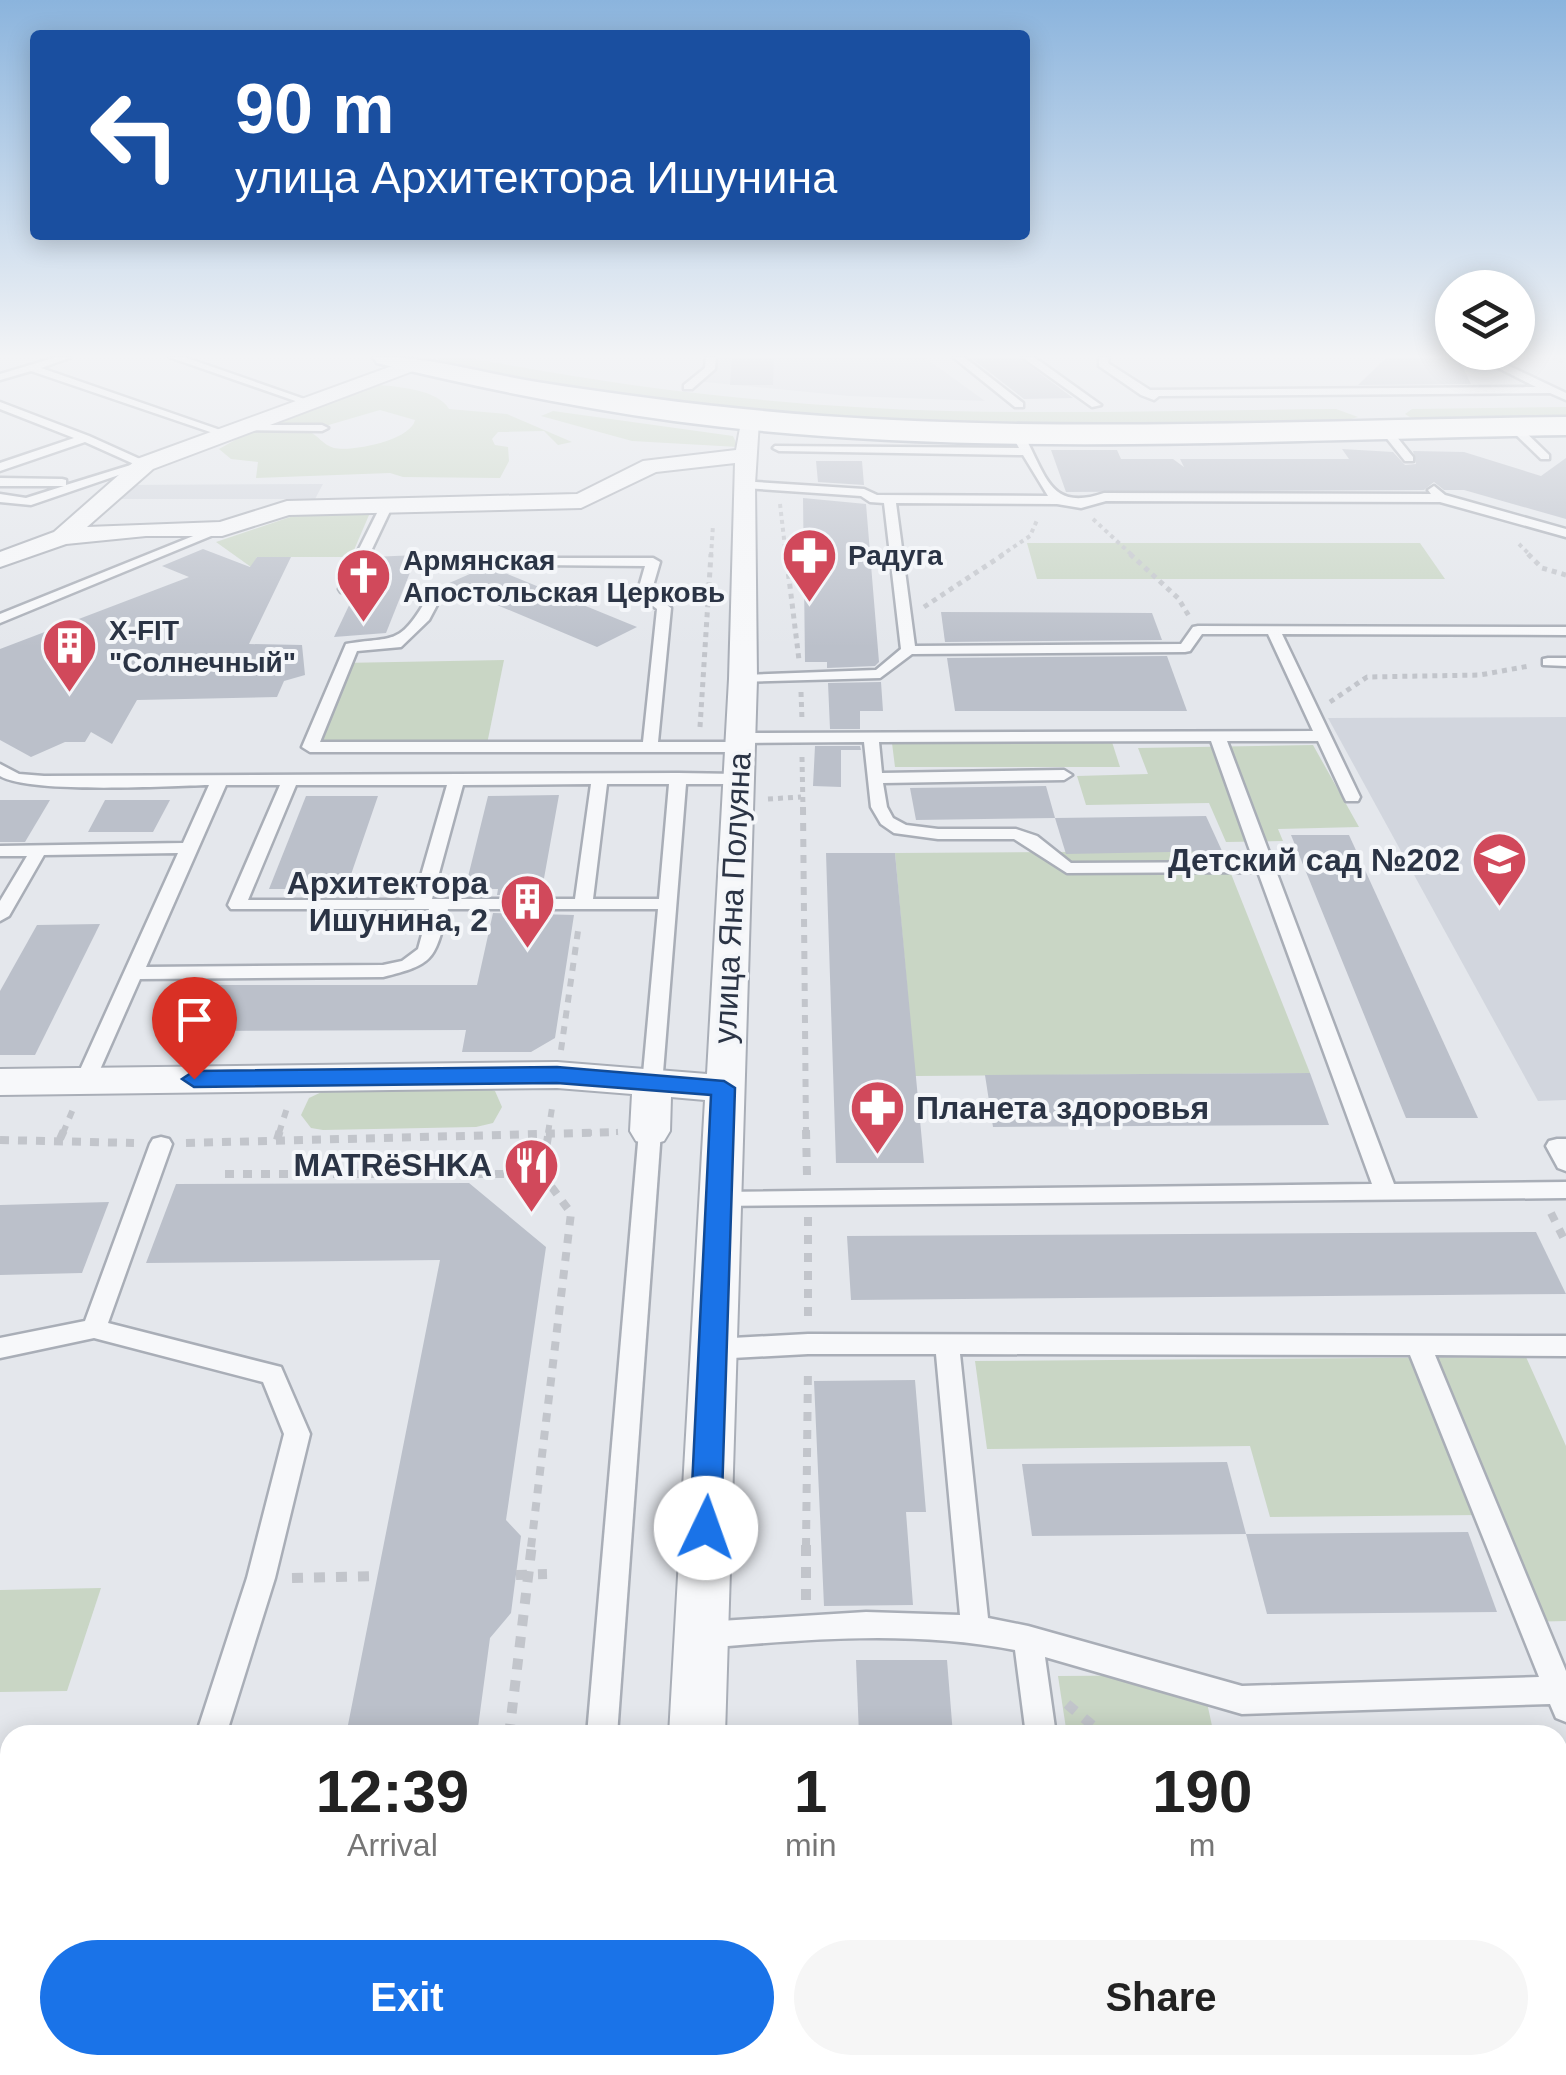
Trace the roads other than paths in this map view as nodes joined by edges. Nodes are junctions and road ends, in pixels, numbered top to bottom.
1 (38, 454) edge
2 (121, 454) edge
3 (170, 454) edge
4 (753, 454) edge
5 (1033, 454) edge
6 (1405, 454) edge
7 (1542, 454) edge
8 (0, 456) edge
9 (1545, 457) dead end
10 (1409, 459) dead end
11 (14, 462) junction
12 (144, 464) junction
13 (0, 467) edge
14 (756, 478) junction
15 (0, 482) edge
16 (74, 484) junction
17 (0, 498) edge
18 (890, 500) junction
19 (1058, 500) junction
20 (386, 507) junction
21 (222, 529) junction
22 (1566, 534) edge
23 (62, 536) junction
24 (0, 560) edge
25 (541, 562) dead end
26 (346, 590) dead end
27 (430, 603) dead end
28 (0, 619) edge
29 (1272, 630) junction
30 (1566, 631) edge
31 (908, 650) junction
32 (1548, 662) road end
33 (1566, 662) edge
34 (744, 680) junction
35 (871, 736) junction
36 (1217, 736) junction
37 (1323, 736) junction
38 (650, 746) junction
39 (739, 755) junction
40 (0, 769) edge
41 (1064, 776) dead end
42 (221, 778) junction
43 (290, 778) junction
44 (457, 778) junction
45 (600, 778) junction
46 (678, 778) junction
47 (875, 778) junction
48 (1352, 797) dead end
49 (190, 848) junction
50 (38, 850) junction
51 (0, 851) edge
52 (1265, 867) junction
53 (582, 903) junction
54 (430, 904) junction
55 (668, 904) junction
56 (0, 916) edge
57 (134, 973) junction
58 (85, 1081) junction
59 (0, 1082) edge
60 (652, 1085) junction
61 (724, 1088) junction
62 (650, 1131) joint
63 (160, 1144) road end
64 (1566, 1146) edge
65 (1566, 1162) edge
66 (1385, 1189) junction
67 (1566, 1190) edge
68 (720, 1200) junction
69 (94, 1329) junction
70 (946, 1345) junction
71 (1419, 1346) junction
72 (1566, 1346) edge
73 (0, 1348) edge
74 (714, 1350) junction
75 (975, 1627) junction
76 (700, 1636) junction
77 (1028, 1639) junction
78 (1562, 1699) edge
79 (214, 1725) edge
80 (603, 1725) edge
81 (697, 1725) edge
82 (1040, 1725) edge

1 - 11 lane
2 - 12 lane
3 - 12 street
4 - 14 street, улица Яна Полуяна
5 - 19 lane
6 - 10 lane
7 - 9 lane
8 - 11 lane
11 - 13 lane
12 - 16 lane
12 - 23 street
14 - 18 lane
14 - 20 street
14 - 34 street, улица Яна Полуяна
15 - 16 lane
16 - 17 lane
18 - 19 lane
18 - 31 lane
19 - 22 lane
20 - 21 street
20 - 26 lane
21 - 23 street
21 - 28 lane
23 - 24 street
25 - 38 lane
27 - 38 lane
29 - 30 lane
29 - 31 lane
29 - 37 lane
31 - 34 lane
32 - 33 lane
34 - 39 street, улица Яна Полуяна
35 - 36 lane
35 - 39 lane
35 - 47 lane
36 - 37 lane
36 - 52 lane
37 - 48 lane
38 - 39 lane
39 - 46 lane
39 - 61 street, улица Яна Полуяна
40 - 42 lane
41 - 47 lane
42 - 43 lane
42 - 49 lane
43 - 44 lane
43 - 54 lane
44 - 45 lane
44 - 54 lane
45 - 46 lane
45 - 53 lane
46 - 55 lane
47 - 52 lane
49 - 50 lane
49 - 57 lane
50 - 51 lane
50 - 56 lane
52 - 66 lane
53 - 54 lane
53 - 55 lane
54 - 57 lane
55 - 60 lane
57 - 58 lane
58 - 59 street
58 - 60 street
60 - 61 street
60 - 62 street
61 - 68 street, улица Яна Полуяна
62 - 80 lane
63 - 69 lane
64 - 65 lane
66 - 67 lane
66 - 68 lane
68 - 74 street, улица Яна Полуяна
69 - 73 lane
69 - 79 lane
70 - 71 lane
70 - 74 lane
70 - 75 lane
71 - 72 lane
71 - 78 lane
74 - 76 street, улица Яна Полуяна
75 - 76 lane
75 - 77 lane
76 - 81 street, улица Яна Полуяна
77 - 78 lane
77 - 82 lane

